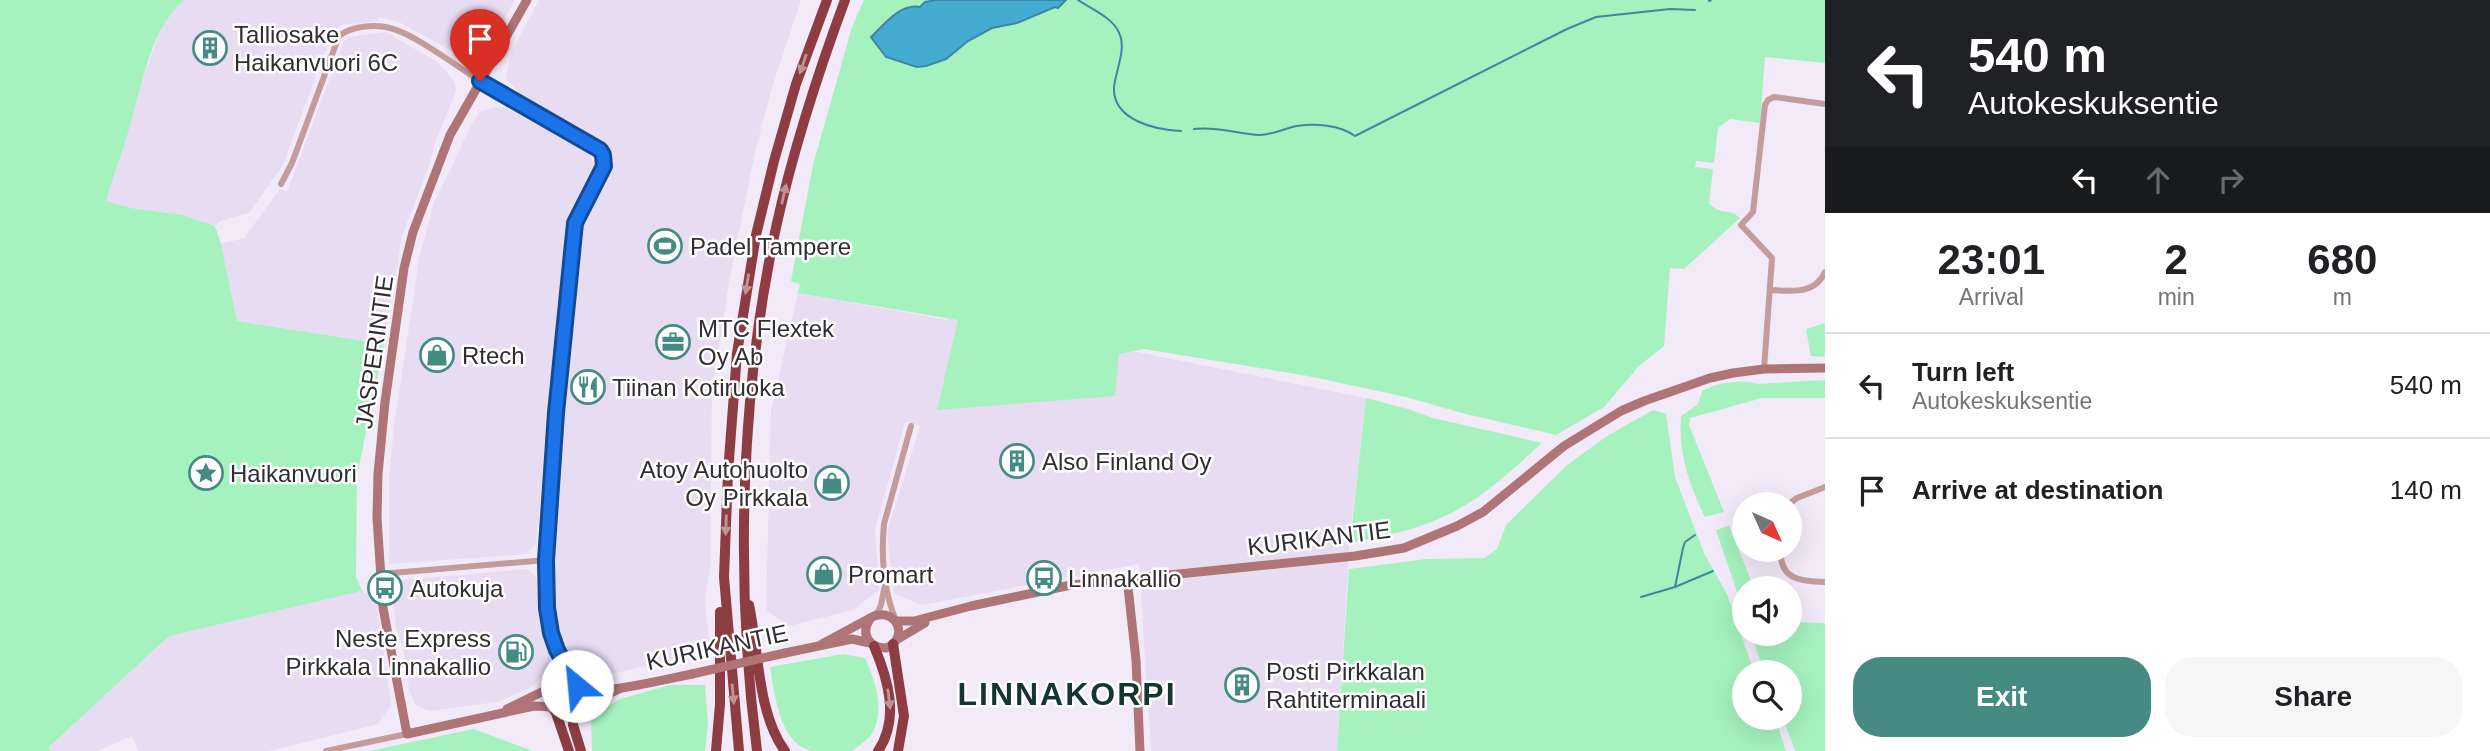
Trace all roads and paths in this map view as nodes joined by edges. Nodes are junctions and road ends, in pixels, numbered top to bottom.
1 (527, 0) edge
2 (827, 0) edge
3 (845, 0) edge
4 (480, 81) junction
5 (1825, 104) edge
6 (281, 184) dead end
7 (1825, 272) edge
8 (1770, 290) junction
9 (1825, 368) edge
10 (1764, 369) junction
11 (911, 426) dead end
12 (1825, 487) edge
13 (1802, 496) edge
14 (546, 560) junction
15 (1782, 562) edge
16 (380, 574) junction
17 (724, 578) junction
18 (1127, 578) junction
19 (1825, 582) edge
20 (745, 586) junction
21 (885, 586) junction
22 (942, 615) junction
23 (872, 618) junction
24 (896, 620) junction
25 (895, 642) junction
26 (822, 644) junction
27 (872, 644) junction
28 (557, 650) junction
29 (555, 685) junction
30 (578, 687) junction
31 (621, 688) junction
32 (553, 710) junction
33 (578, 711) junction
34 (497, 715) junction
35 (407, 734) junction
36 (326, 751) edge
37 (569, 751) edge
38 (581, 751) edge
39 (716, 751) edge
40 (739, 751) edge
41 (757, 751) edge
42 (785, 751) edge
43 (878, 751) edge
44 (898, 751) edge
45 (1140, 751) edge

1 - 4 main road, JASPERINTIE
2 -> 17 highway
20 -> 3 highway
4 - 6 street
4 - 14 street
4 - 16 main road, JASPERINTIE
5 - 8 street
7 - 8 street
8 - 10 street
9 - 10 main road, KURIKANTIE
10 - 18 main road, KURIKANTIE
11 - 21 street
12 - 13 street
14 - 16 street
14 - 28 street
15 - 19 street
16 - 35 main road, JASPERINTIE
17 - 39 highway
17 -> 40 highway
18 - 22 main road, KURIKANTIE
18 - 45 main road
20 - 41 highway
20 - 42 highway
21 - 23 street
21 - 24 street
22 - 24 main road, KURIKANTIE
22 - 25 main road, KURIKANTIE
23 - 24 main road
23 - 26 main road, KURIKANTIE
23 - 27 main road
24 - 25 main road
25 - 27 main road
25 - 44 highway
26 - 27 main road, KURIKANTIE
26 - 31 main road, KURIKANTIE, bridge
27 -> 43 highway
28 - 29 street
28 - 30 street
29 - 30 main road
29 - 32 main road
29 - 34 main road
30 - 31 main road, KURIKANTIE
30 - 33 main road
31 - 33 main road, KURIKANTIE
32 - 33 main road
32 - 34 main road
32 - 37 highway
33 - 38 highway
34 - 35 main road
35 - 36 street

